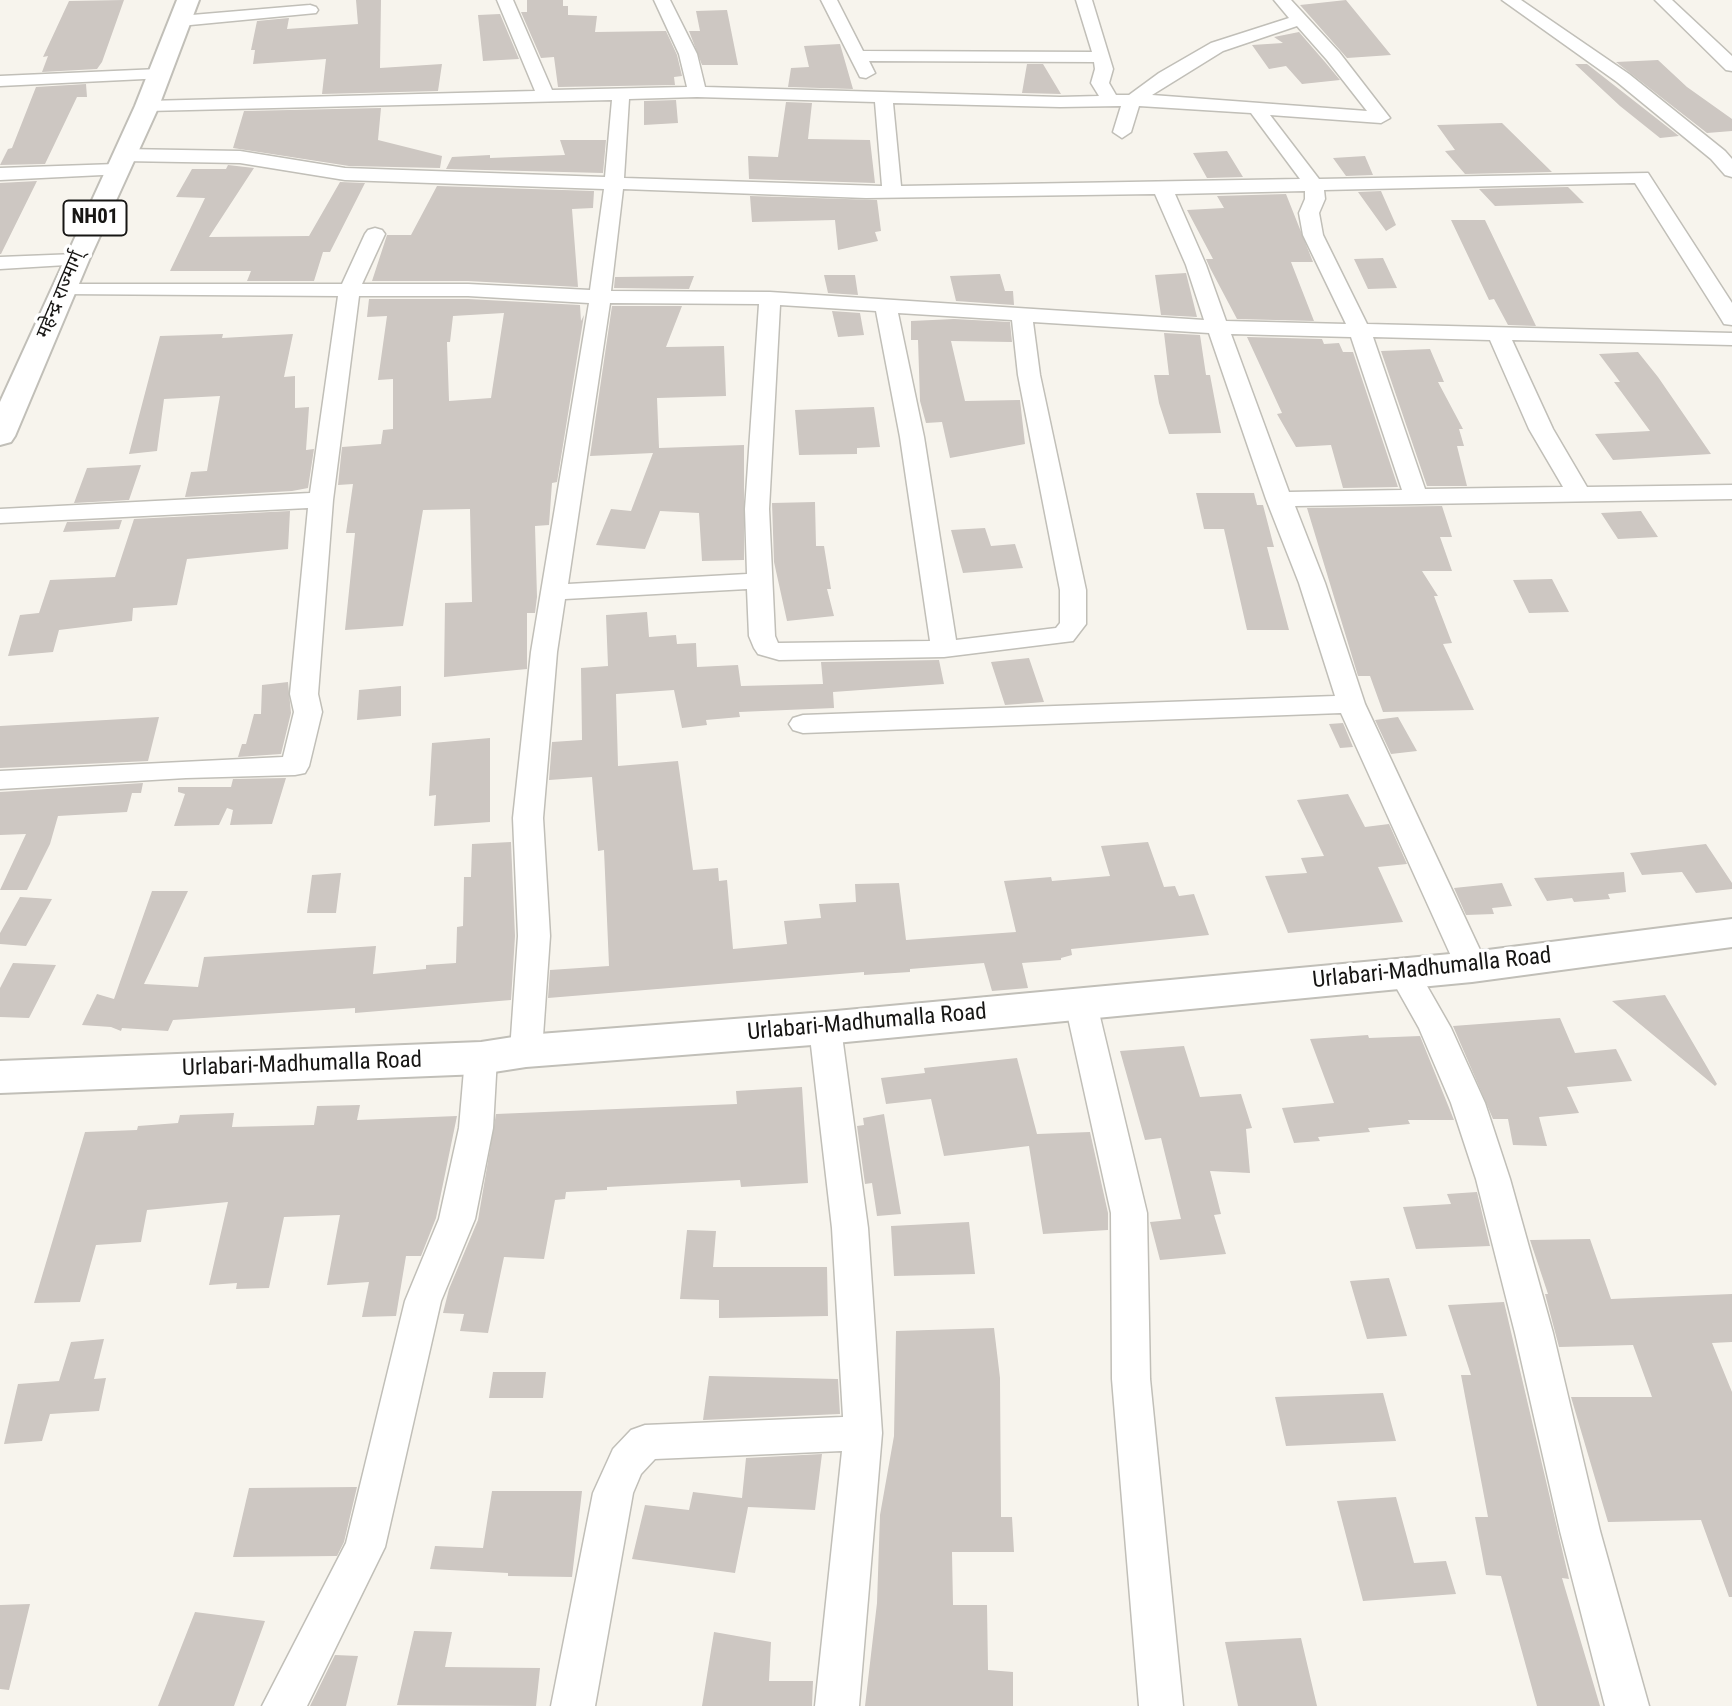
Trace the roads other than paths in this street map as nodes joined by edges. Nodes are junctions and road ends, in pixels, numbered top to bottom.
1 (505, 0) edge
2 (662, 0) edge
3 (829, 0) edge
4 (1084, 0) edge
5 (1282, 0) edge
6 (1510, 0) edge
7 (1663, 0) edge
8 (310, 10) dead end
9 (184, 11) edge
10 (1300, 20) junction
11 (859, 57) junction
12 (1101, 57) junction
13 (1732, 66) edge
14 (159, 74) junction
15 (0, 81) edge
16 (697, 92) junction
17 (621, 93) junction
18 (546, 96) junction
19 (856, 96) junction
20 (884, 97) junction
21 (1111, 101) junction
22 (1132, 101) junction
23 (147, 106) junction
24 (1257, 108) junction
25 (1122, 132) dead end
26 (120, 162) junction
27 (1732, 171) edge
28 (0, 174) edge
29 (614, 183) junction
30 (1314, 185) junction
31 (1163, 188) junction
32 (892, 192) junction
33 (374, 234) dead end
34 (76, 260) junction
35 (0, 262) edge
36 (64, 288) junction
37 (349, 290) junction
38 (600, 297) junction
39 (770, 298) junction
40 (887, 306) junction
41 (1023, 315) junction
42 (1732, 319) edge
43 (1216, 327) junction
44 (1359, 329) junction
45 (1499, 333) junction
46 (1732, 340) edge
47 (0, 436) edge
48 (1732, 492) edge
49 (1580, 496) junction
50 (1416, 497) junction
51 (1279, 499) junction
52 (321, 500) junction
53 (0, 516) edge
54 (759, 581) junction
55 (554, 592) junction
56 (944, 649) junction
57 (1352, 704) junction
58 (803, 724) dead end
59 (0, 780) edge
60 (1732, 933) edge
61 (1472, 967) junction
62 (1404, 973) junction
63 (1081, 1004) junction
64 (825, 1028) junction
65 (526, 1051) junction
66 (481, 1058) junction
67 (0, 1077) edge
68 (863, 1433) junction
69 (284, 1706) edge
70 (573, 1706) edge
71 (837, 1706) edge
72 (1161, 1706) edge
73 (1627, 1706) edge

1 - 18 street
2 - 16 street
3 - 11 street
4 - 12 street
5 - 10 street
6 - 27 street
7 - 13 street
8 - 9 street
9 - 14 main road, महेन्द्र राज्मार्ग् / NH01
10 - 22 street
10 - 24 street
11 - 12 street
11 - 19 street
12 - 21 street
14 - 15 street
14 - 23 main road, महेन्द्र राज्मार्ग् / NH01
16 - 17 street
16 - 19 street
17 - 18 street
17 - 29 street
18 - 23 street
19 - 20 street
20 - 21 street
20 - 32 street
21 - 22 street
22 - 24 street
22 - 25 street
23 - 26 main road, महेन्द्र राज्मार्ग् / NH01
24 - 30 street
26 - 28 street
26 - 29 street
26 - 34 main road, महेन्द्र राज्मार्ग् / NH01
29 - 32 street
29 - 38 street
30 - 31 street
30 - 42 street
30 - 44 street
31 - 32 street
31 - 43 street
33 - 37 street
34 - 35 street
34 - 36 main road, महेन्द्र राज्मार्ग् / NH01
36 - 37 street
36 - 47 main road, महेन्द्र राज्मार्ग् / NH01
37 - 38 street
37 - 52 street
38 - 39 street
38 - 55 street
39 - 40 street
39 - 54 street
40 - 41 street
40 - 56 street
41 - 43 street
41 - 56 street
43 - 44 street
43 - 51 street
44 - 45 street
44 - 50 street
45 - 46 street
45 - 49 street
48 - 49 street
49 - 50 street
50 - 51 street
51 - 57 street
52 - 53 street
52 - 59 street
54 - 55 street
54 - 56 street
55 - 65 street
57 - 58 street
57 - 61 street
60 - 61 main road, Urlabari-Madhumalla Road
61 - 62 main road, Urlabari-Madhumalla Road
62 - 63 main road, Urlabari-Madhumalla Road
62 - 73 street
63 - 64 main road, Urlabari-Madhumalla Road
63 - 72 street
64 - 65 main road, Urlabari-Madhumalla Road
64 - 68 street
65 - 66 main road, Urlabari-Madhumalla Road
66 - 67 main road, Urlabari-Madhumalla Road
66 - 69 street
68 - 70 street
68 - 71 street

